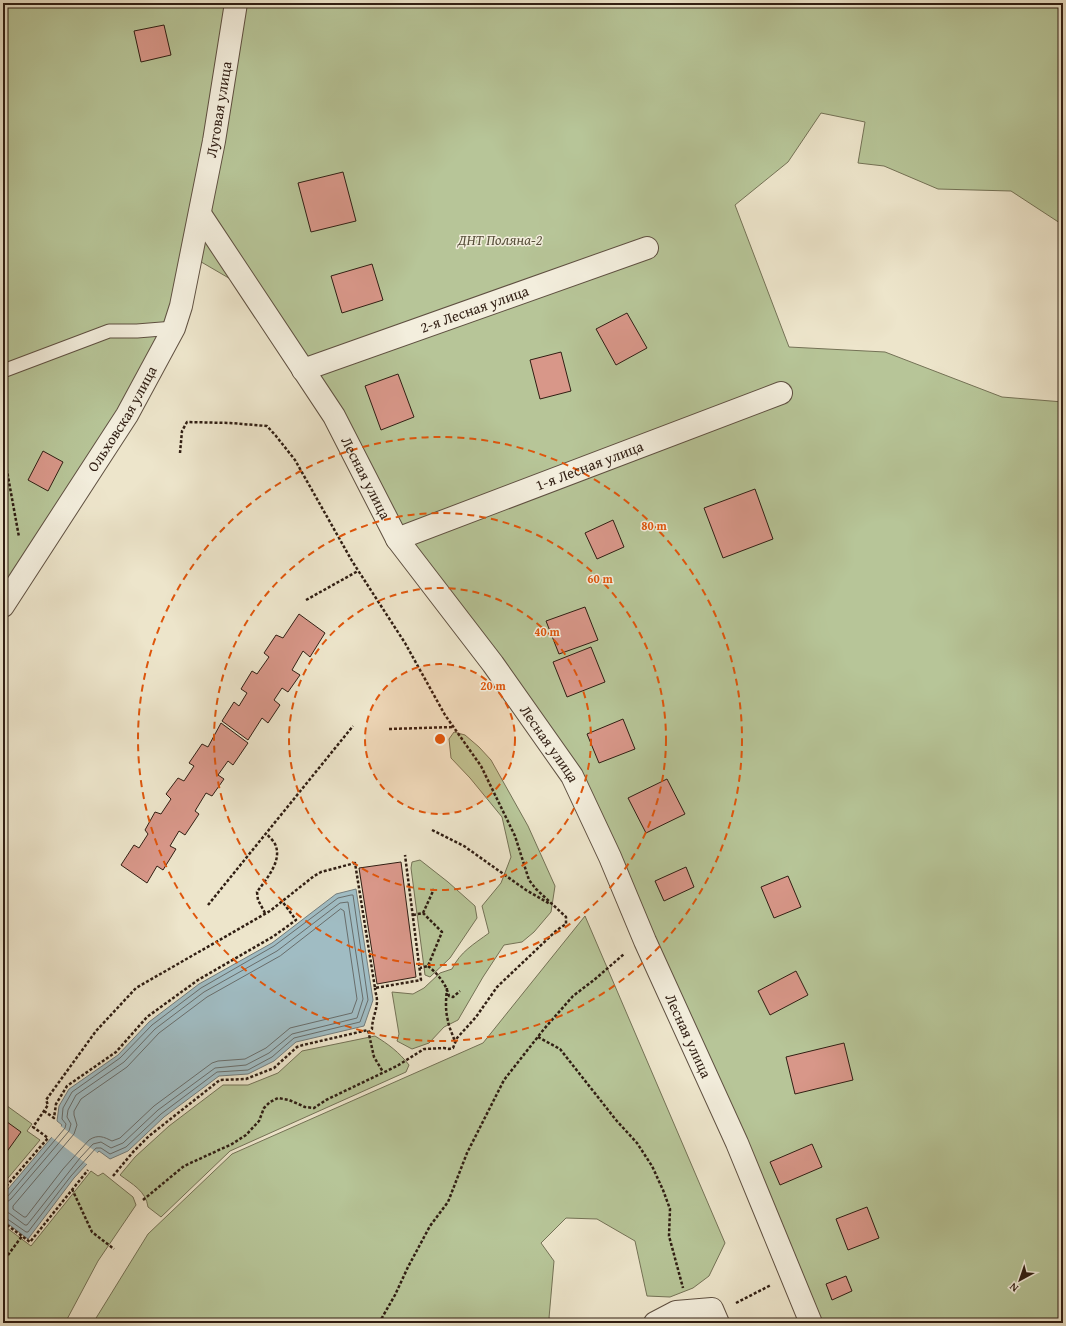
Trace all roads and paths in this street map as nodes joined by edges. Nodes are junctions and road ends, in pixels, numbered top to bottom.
1 (236, 3) edge
2 (200, 214) junction
3 (647, 248) dead end
4 (174, 328) junction
5 (303, 370) junction
6 (3, 371) edge
7 (781, 393) dead end
8 (3, 449) edge
9 (180, 453) dead end
10 (397, 539) junction
11 (358, 571) junction
12 (24, 572) junction
13 (306, 600) dead end
14 (3, 606) edge
15 (353, 726) dead end
16 (454, 728) junction
17 (389, 729) dead end
18 (432, 830) dead end
19 (266, 834) junction
20 (405, 855) dead end
21 (434, 889) dead end
22 (282, 901) junction
23 (208, 905) dead end
24 (554, 906) junction
25 (265, 913) junction
26 (423, 913) junction
27 (413, 915) junction
28 (645, 941) junction
29 (428, 966) junction
30 (420, 968) junction
31 (375, 988) junction
32 (447, 988) junction
33 (460, 991) dead end
34 (368, 1033) junction
35 (538, 1037) junction
36 (455, 1043) junction
37 (383, 1072) junction
38 (44, 1111) junction
39 (88, 1170) dead end
40 (113, 1176) dead end
41 (72, 1189) junction
42 (3, 1190) edge
43 (143, 1200) dead end
44 (3, 1222) edge
45 (22, 1236) junction
46 (114, 1249) dead end
47 (3, 1264) edge
48 (792, 1274) junction
49 (690, 1310) junction
50 (714, 1315) edge
51 (379, 1323) edge
52 (655, 1323) edge
53 (811, 1323) edge

1 - 2 street, Луговая улица
2 - 4 street, Ольховская улица
2 - 5 street, Лесная улица
3 - 5 street, 2-я Лесная улица
4 - 6 lane
4 - 12 street, Ольховская улица
5 - 10 street, Лесная улица
7 - 10 street, 1-я Лесная улица
8 - 12 path
9 - 11 path
10 - 28 street, Лесная улица
11 - 13 path
11 - 16 path
12 - 14 street, Ольховская улица
15 - 19 path
16 - 17 path
16 - 24 path
18 - 24 path
19 - 23 path
19 - 25 path
20 - 27 path
21 - 26 path
22 - 25 path
22 - 31 path
22 - 38 path
24 - 36 path
25 - 38 path
26 - 27 path
26 - 29 path
27 - 30 path
28 - 35 path
28 - 48 street, Лесная улица
29 - 30 path
29 - 32 path
30 - 31 path
31 - 34 path
32 - 33 path
32 - 36 path
34 - 37 path
34 - 40 path
35 - 49 path
35 - 51 path
36 - 37 path
37 - 43 path
38 - 42 path
39 - 41 path
41 - 45 path
41 - 46 path
44 - 45 path
45 - 47 path
48 - 50 path
48 - 53 street, Лесная улица
49 - 50 street
49 - 52 street

